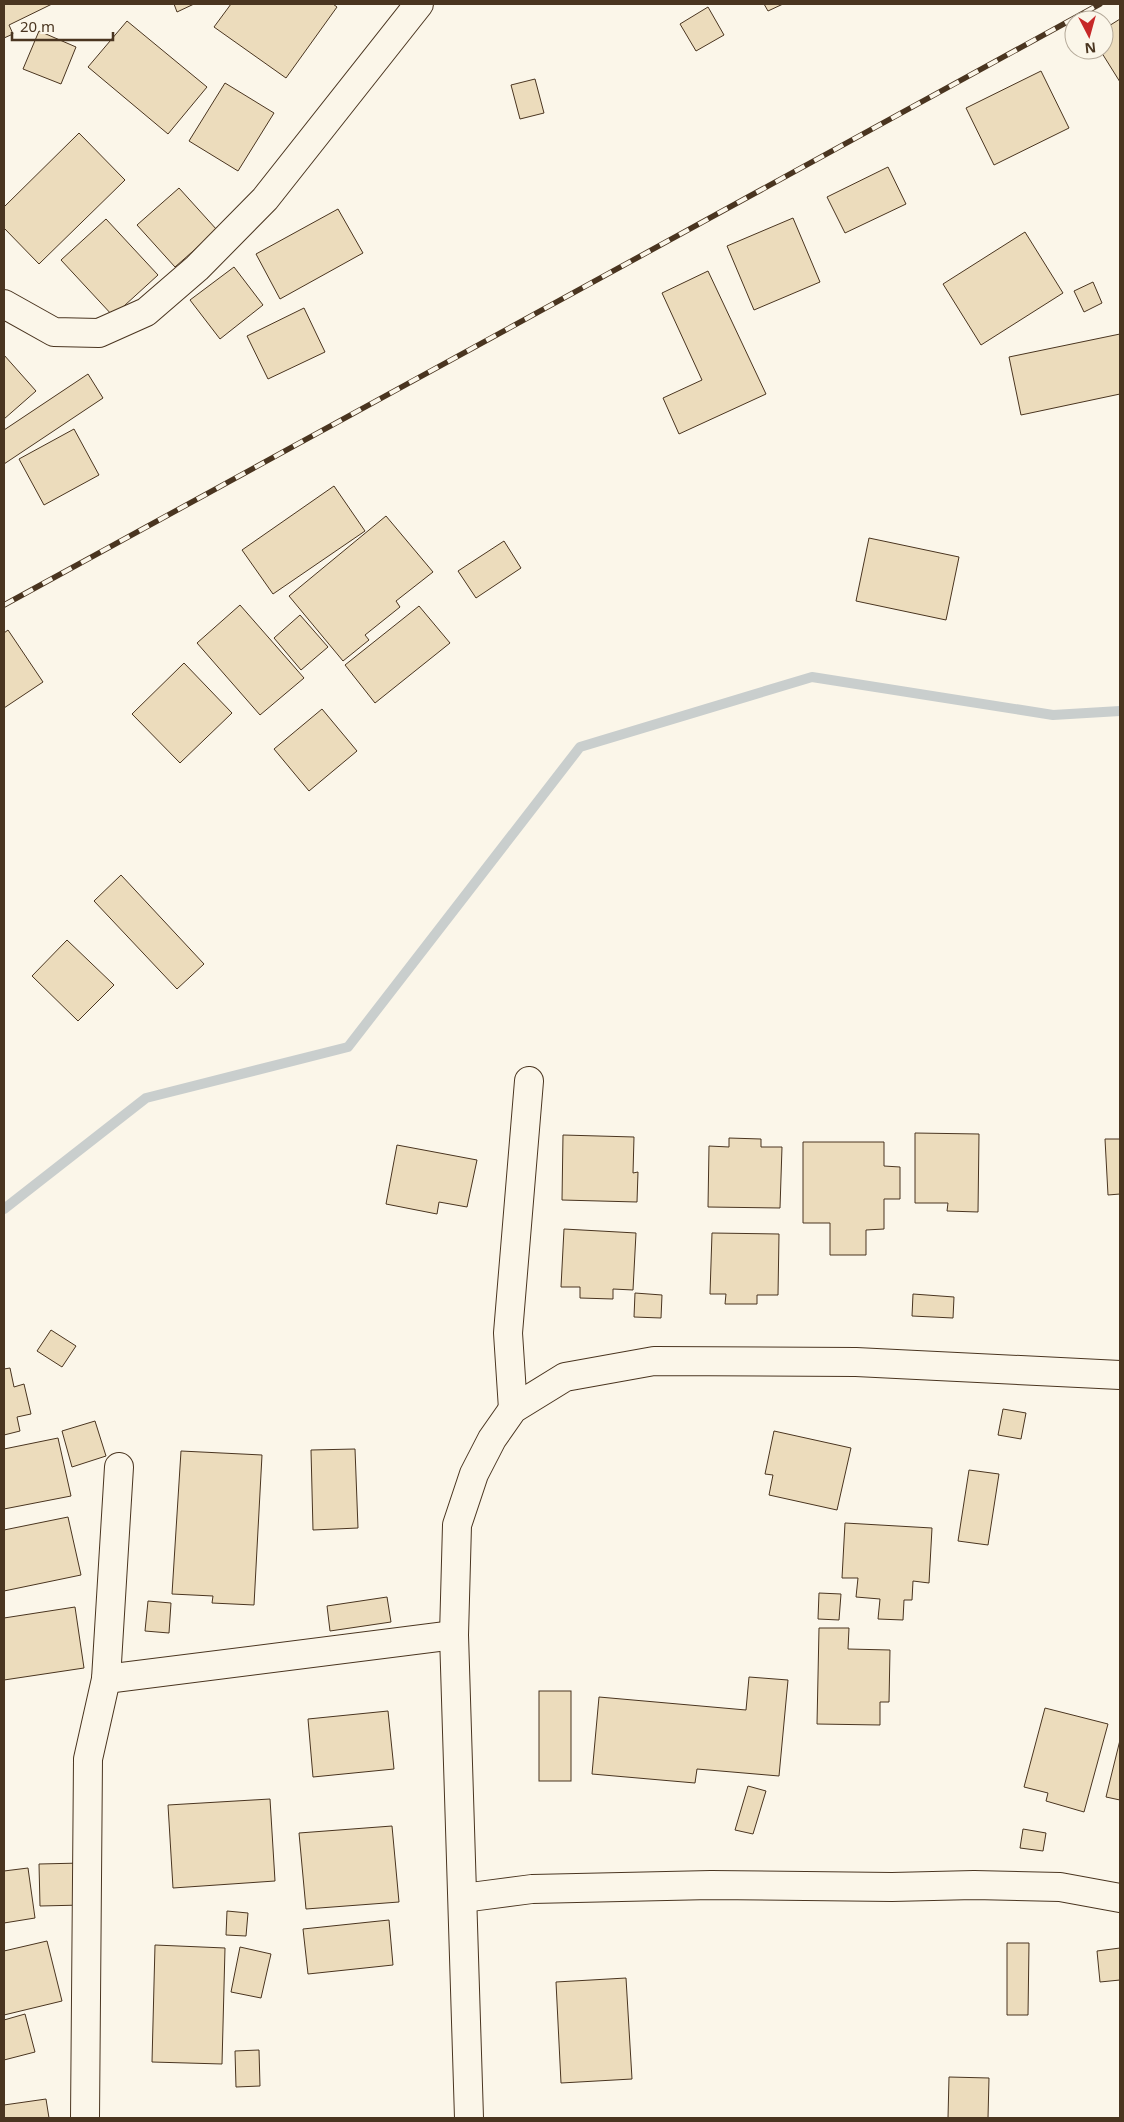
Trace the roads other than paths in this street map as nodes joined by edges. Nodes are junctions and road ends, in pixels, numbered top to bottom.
1 (419, 4) edge
2 (4, 304) edge
3 (529, 1082) dead end
4 (1120, 1376) edge
5 (513, 1409) junction
6 (119, 1467) dead end
7 (454, 1635) junction
8 (106, 1679) junction
9 (463, 1898) junction
10 (1120, 1898) edge
11 (85, 2118) edge
12 (469, 2118) edge

1 - 2 street
3 - 5 street
4 - 5 street
5 - 7 street
6 - 8 street
7 - 8 street
7 - 9 street
8 - 11 street
9 - 10 street
9 - 12 street

